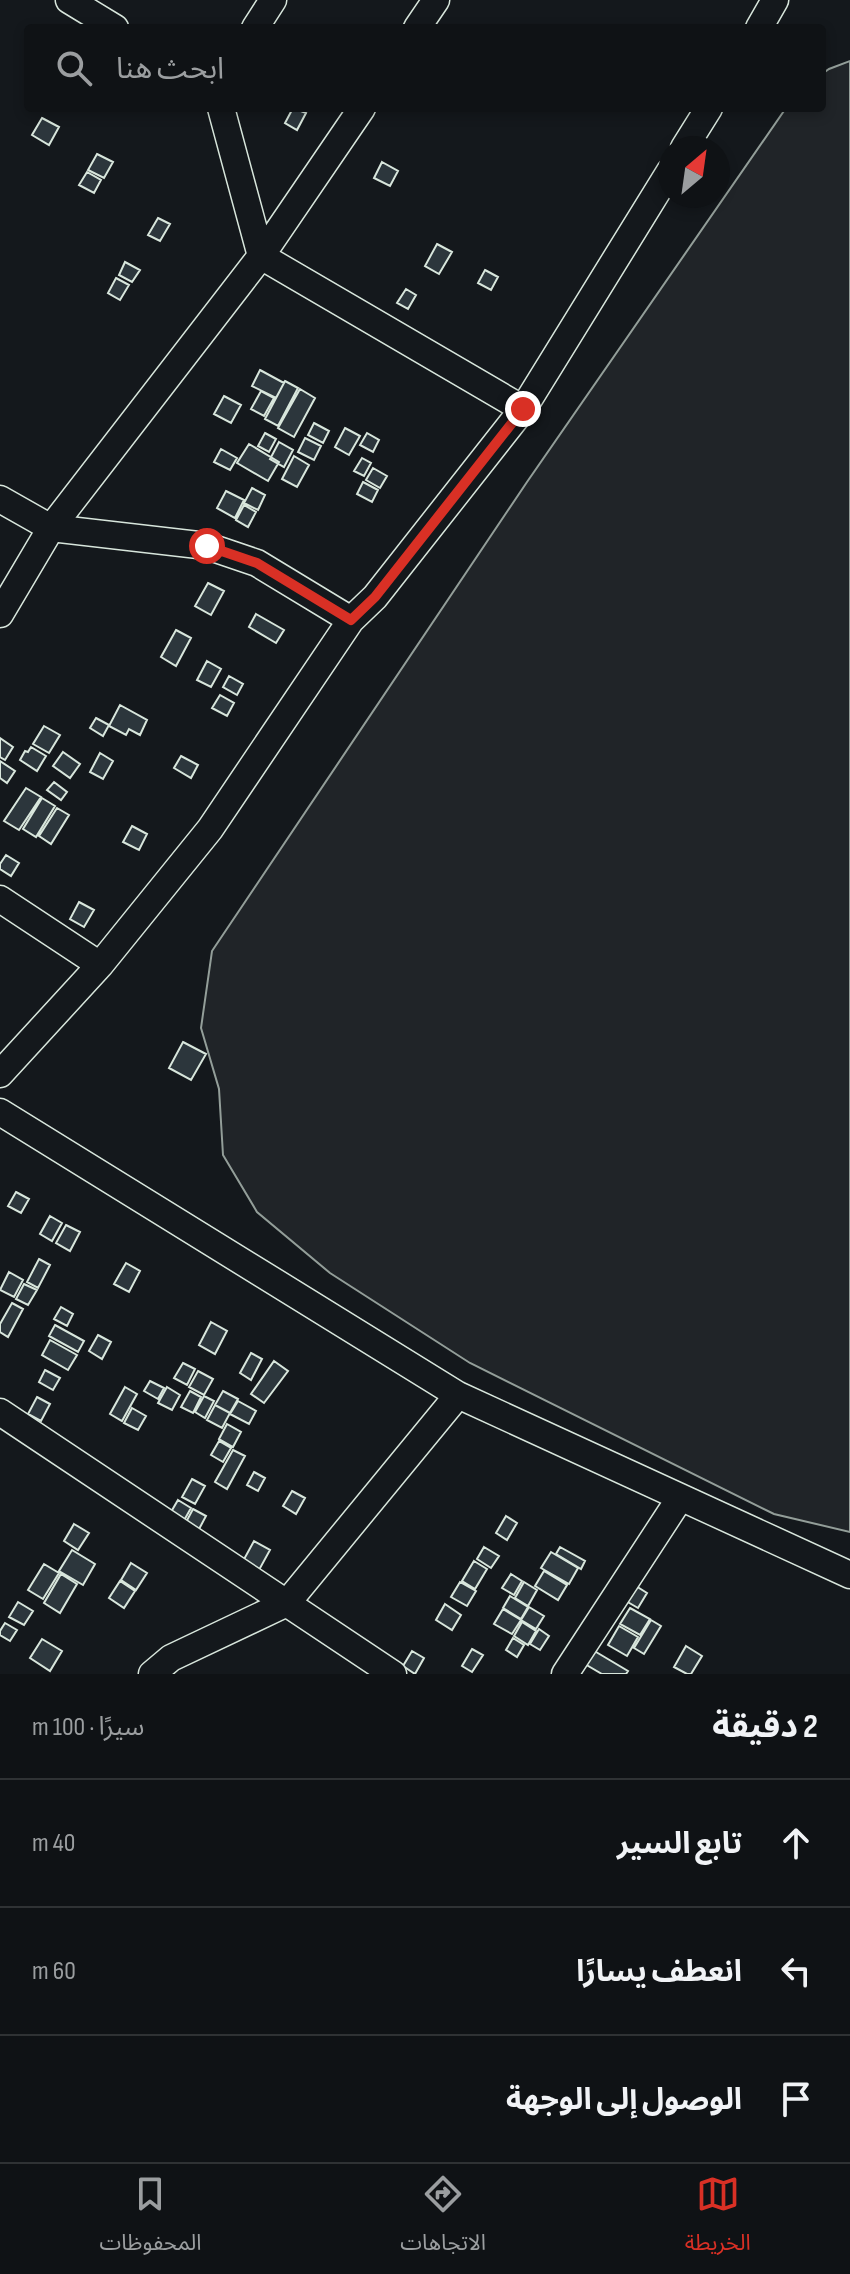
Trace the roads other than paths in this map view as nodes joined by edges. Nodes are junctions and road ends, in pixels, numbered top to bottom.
1 (69, 0) edge
2 (273, 0) edge
3 (436, 0) edge
4 (775, 0) edge
5 (108, 24) edge
6 (258, 24) edge
7 (420, 24) edge
8 (761, 24) edge
9 (222, 112) edge
10 (359, 112) edge
11 (706, 112) edge
12 (692, 136) edge
13 (658, 190) edge
14 (261, 256) junction
15 (523, 409) junction
16 (0, 499) edge
17 (51, 528) junction
18 (0, 614) edge
19 (351, 620) junction
20 (0, 899) edge
21 (100, 965) junction
22 (0, 1074) edge
23 (0, 1112) edge
24 (458, 1395) junction
25 (0, 1412) edge
26 (680, 1498) junction
27 (850, 1575) edge
28 (287, 1603) junction
29 (152, 1674) edge
30 (393, 1674) edge
31 (565, 1674) edge

1 - 5 street
2 - 6 street
3 - 7 street
4 - 8 street
9 - 14 street
10 - 14 street
11 - 12 street
13 - 15 street
14 - 15 street
14 - 17 street
15 - 19 street
16 - 17 street
17 - 18 street
17 - 19 street
19 - 21 street
20 - 21 street
21 - 22 street
23 - 24 street
24 - 26 street
24 - 28 street
25 - 28 street
26 - 27 street
26 - 31 street
28 - 29 street
28 - 30 street

